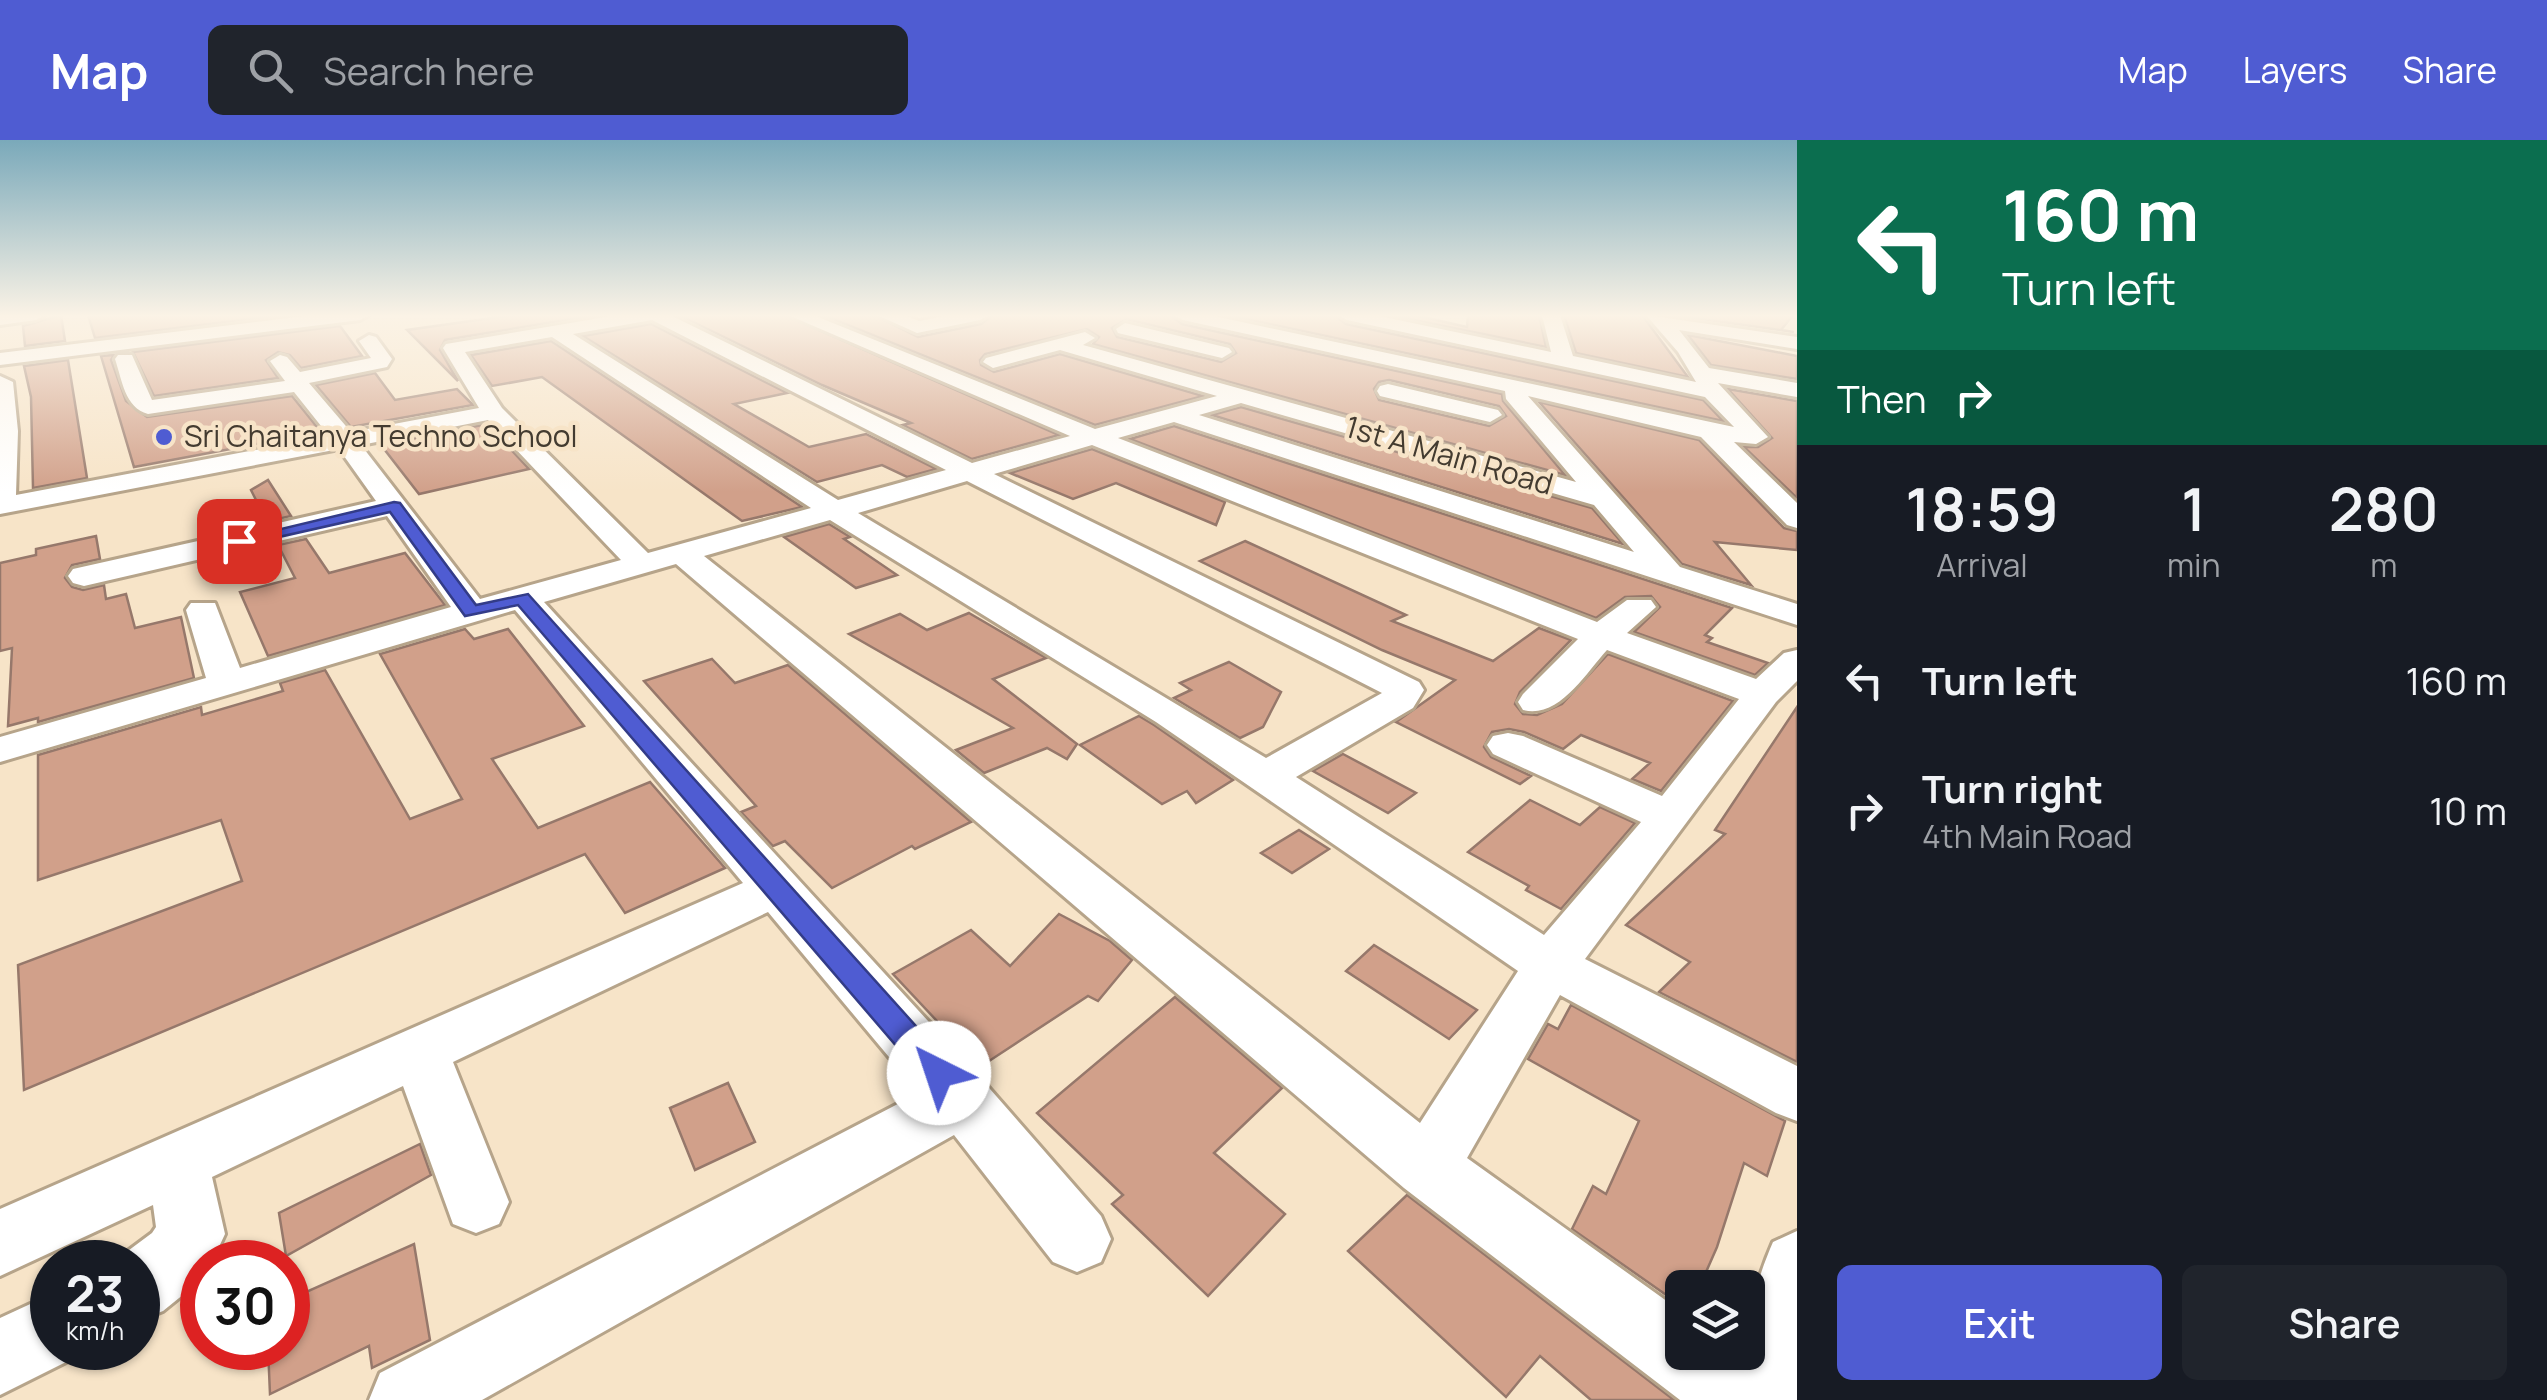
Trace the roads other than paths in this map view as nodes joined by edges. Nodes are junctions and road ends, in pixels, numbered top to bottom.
1 (1700, 373) edge
2 (3, 374) edge
3 (131, 374) edge
4 (265, 374) edge
5 (291, 374) edge
6 (469, 374) edge
7 (628, 374) edge
8 (768, 374) edge
9 (938, 374) edge
10 (1164, 374) edge
11 (1411, 374) edge
12 (1442, 374) edge
13 (1623, 374) edge
14 (1705, 374) edge
15 (1797, 390) edge
16 (1516, 392) junction
17 (1713, 392) junction
18 (1367, 394) junction
19 (1242, 396) junction
20 (493, 412) junction
21 (1175, 414) junction
22 (1490, 415) junction
23 (1444, 418) dead end
24 (1536, 418) junction
25 (1325, 421) junction
26 (1710, 432) junction
27 (1092, 438) junction
28 (344, 439) junction
29 (1264, 442) junction
30 (289, 450) junction
31 (1434, 452) junction
32 (972, 471) junction
33 (1608, 500) junction
34 (140, 501) dead end
35 (0, 506) edge
36 (394, 506) junction
37 (833, 510) junction
38 (1797, 519) edge
39 (662, 559) junction
40 (1668, 574) junction
41 (84, 576) dead end
42 (497, 605) junction
43 (1639, 607) dead end
44 (202, 610) dead end
45 (1797, 615) edge
46 (1600, 636) junction
47 (1797, 661) edge
48 (227, 684) junction
49 (1762, 694) junction
50 (1537, 702) dead end
51 (1508, 745) dead end
52 (0, 750) edge
53 (1264, 776) junction
54 (1670, 817) junction
55 (776, 888) junction
56 (1550, 965) junction
57 (420, 1051) junction
58 (1797, 1095) edge
59 (962, 1100) junction
60 (177, 1161) junction
61 (1427, 1168) junction
62 (476, 1202) dead end
63 (1078, 1239) dead end
64 (0, 1242) edge
65 (1797, 1266) edge
66 (160, 1270) edge
67 (30, 1342) edge
68 (0, 1358) edge
69 (406, 1400) edge
70 (1742, 1400) edge
71 (1759, 1400) edge

1 - 17 street
2 - 35 street
3 - 4 street
5 - 28 street
6 - 20 street
7 - 37 street
8 - 32 street
9 - 27 street
10 - 19 street, 1st A Main Road
11 - 18 street
12 - 16 street
13 - 17 street
14 - 15 street
16 - 22 street
16 - 24 street
16 - 26 street
17 - 26 street
18 - 22 street
18 - 23 street
18 - 25 street
19 - 21 street
19 - 25 street, 1st A Main Road
20 - 28 street
20 - 39 street
21 - 27 street
21 - 29 street
22 - 31 street
24 - 26 street
24 - 33 street
25 - 29 street
25 - 31 street, 1st A Main Road
26 - 38 street
27 - 32 street
27 - 46 street
28 - 30 street
28 - 36 street
29 - 40 street
30 - 34 street
30 - 35 street
31 - 33 street, 1st A Main Road
32 - 37 street
32 - 53 street
33 - 40 street
36 - 41 street
36 - 42 street
37 - 39 street
37 - 53 street
39 - 42 street
39 - 61 street
40 - 45 street
42 - 48 street
42 - 55 street
43 - 46 street
44 - 48 street
46 - 49 street
46 - 50 street
47 - 49 street
48 - 52 street
49 - 54 street
51 - 54 street
53 - 56 street
54 - 56 street
55 - 57 street
55 - 59 street
56 - 58 street
56 - 61 street
57 - 60 street
57 - 62 street
59 - 63 street
59 - 69 street
60 - 64 street
60 - 66 street
61 - 70 street
65 - 71 street
67 - 68 street

